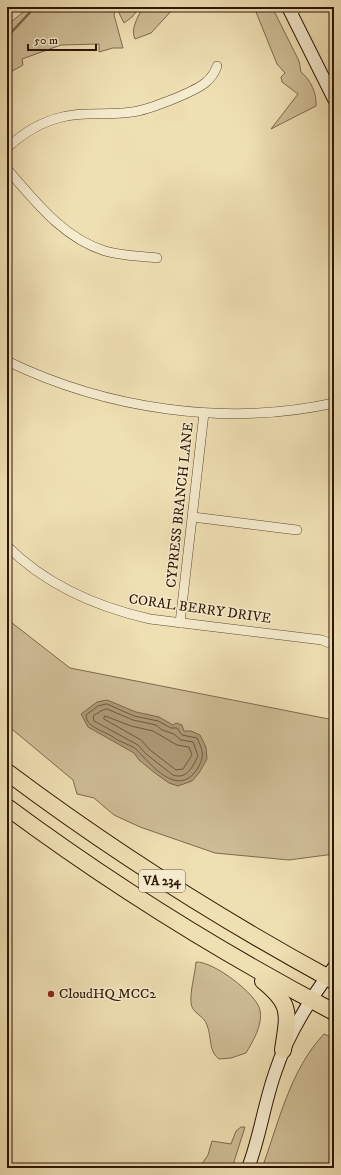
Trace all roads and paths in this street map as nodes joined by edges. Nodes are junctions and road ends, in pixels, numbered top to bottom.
1 (293, 9) edge
2 (217, 66) dead end
3 (334, 99) edge
4 (7, 148) edge
5 (7, 169) edge
6 (157, 258) dead end
7 (7, 361) edge
8 (334, 403) edge
9 (204, 413) junction
10 (193, 517) junction
11 (297, 530) dead end
12 (7, 546) edge
13 (180, 623) junction
14 (334, 644) edge
15 (7, 772) edge
16 (7, 807) edge
17 (233, 956) junction
18 (331, 975) edge
19 (311, 1000) junction
20 (334, 1012) edge
21 (283, 1050) junction
22 (248, 1168) edge

1 - 3 street
2 - 4 street
5 - 6 street
7 - 9 street
8 - 9 street
9 - 10 street, CYPRESS BRANCH LANE
10 - 11 street
10 - 13 street, CYPRESS BRANCH LANE
12 - 13 street, CORAL BERRY DRIVE
13 - 14 street, CORAL BERRY DRIVE
15 - 18 highway, VA 234
16 - 17 highway, VA 234
17 - 19 highway, VA 234
17 - 21 highway
18 - 19 street
19 - 20 highway, VA 234
19 - 21 street
21 - 22 street

